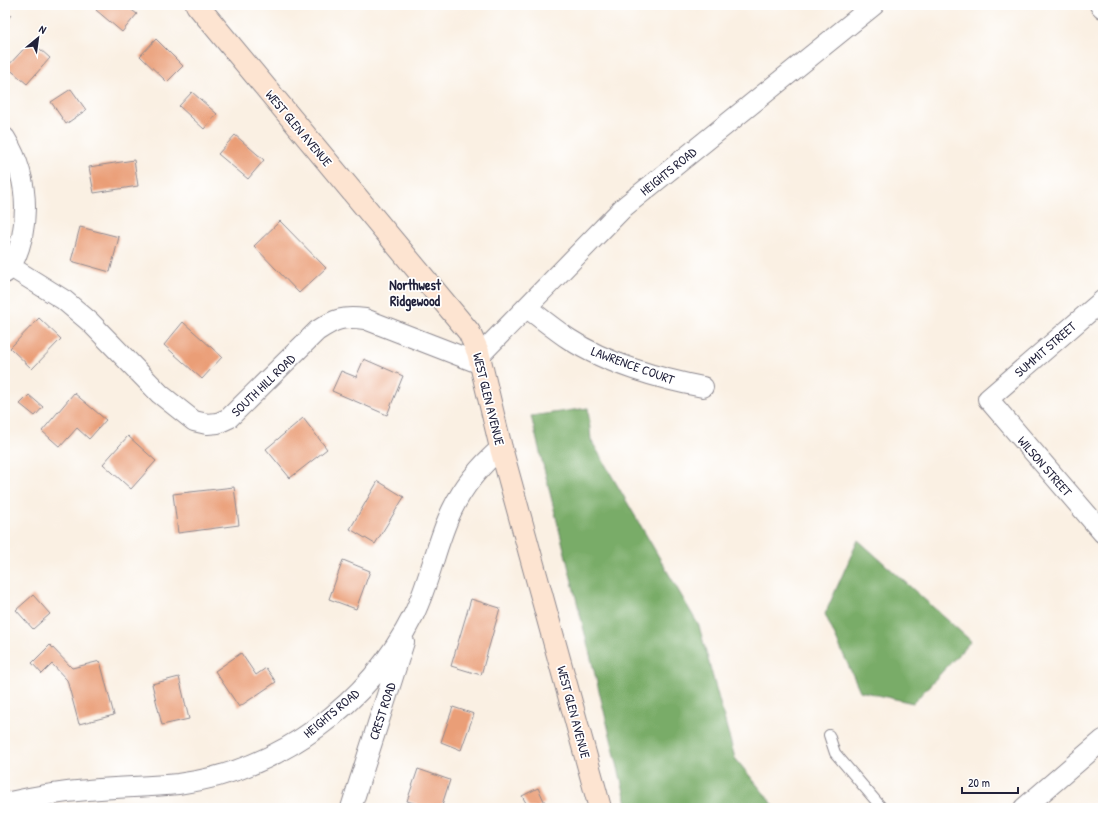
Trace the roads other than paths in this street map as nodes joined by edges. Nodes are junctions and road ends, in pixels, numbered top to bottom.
1 (197, 5) edge
2 (874, 5) edge
3 (1100, 5) edge
4 (1103, 8) edge
5 (5, 138) edge
6 (8, 270) edge
7 (1103, 300) edge
8 (527, 308) junction
9 (480, 360) junction
10 (703, 387) dead end
11 (988, 399) joint
12 (501, 448) junction
13 (1103, 533) edge
14 (413, 614) junction
15 (829, 735) dead end
16 (1103, 740) edge
17 (5, 803) edge
18 (351, 808) edge
19 (600, 808) edge
20 (882, 808) edge
21 (1024, 808) edge

1 - 9 street, WEST GLEN AVENUE
2 - 8 street, HEIGHTS ROAD
3 - 4 street
5 - 6 street
6 - 9 street, SOUTH HILL ROAD
7 - 11 street, SUMMIT STREET
8 - 9 street, HEIGHTS ROAD
8 - 10 street, LAWRENCE COURT
9 - 12 street, WEST GLEN AVENUE
11 - 13 street, WILSON STREET
12 - 14 street, HEIGHTS ROAD
12 - 19 street, WEST GLEN AVENUE
14 - 17 street, HEIGHTS ROAD
14 - 18 street, CREST ROAD
15 - 20 lane
16 - 21 street

